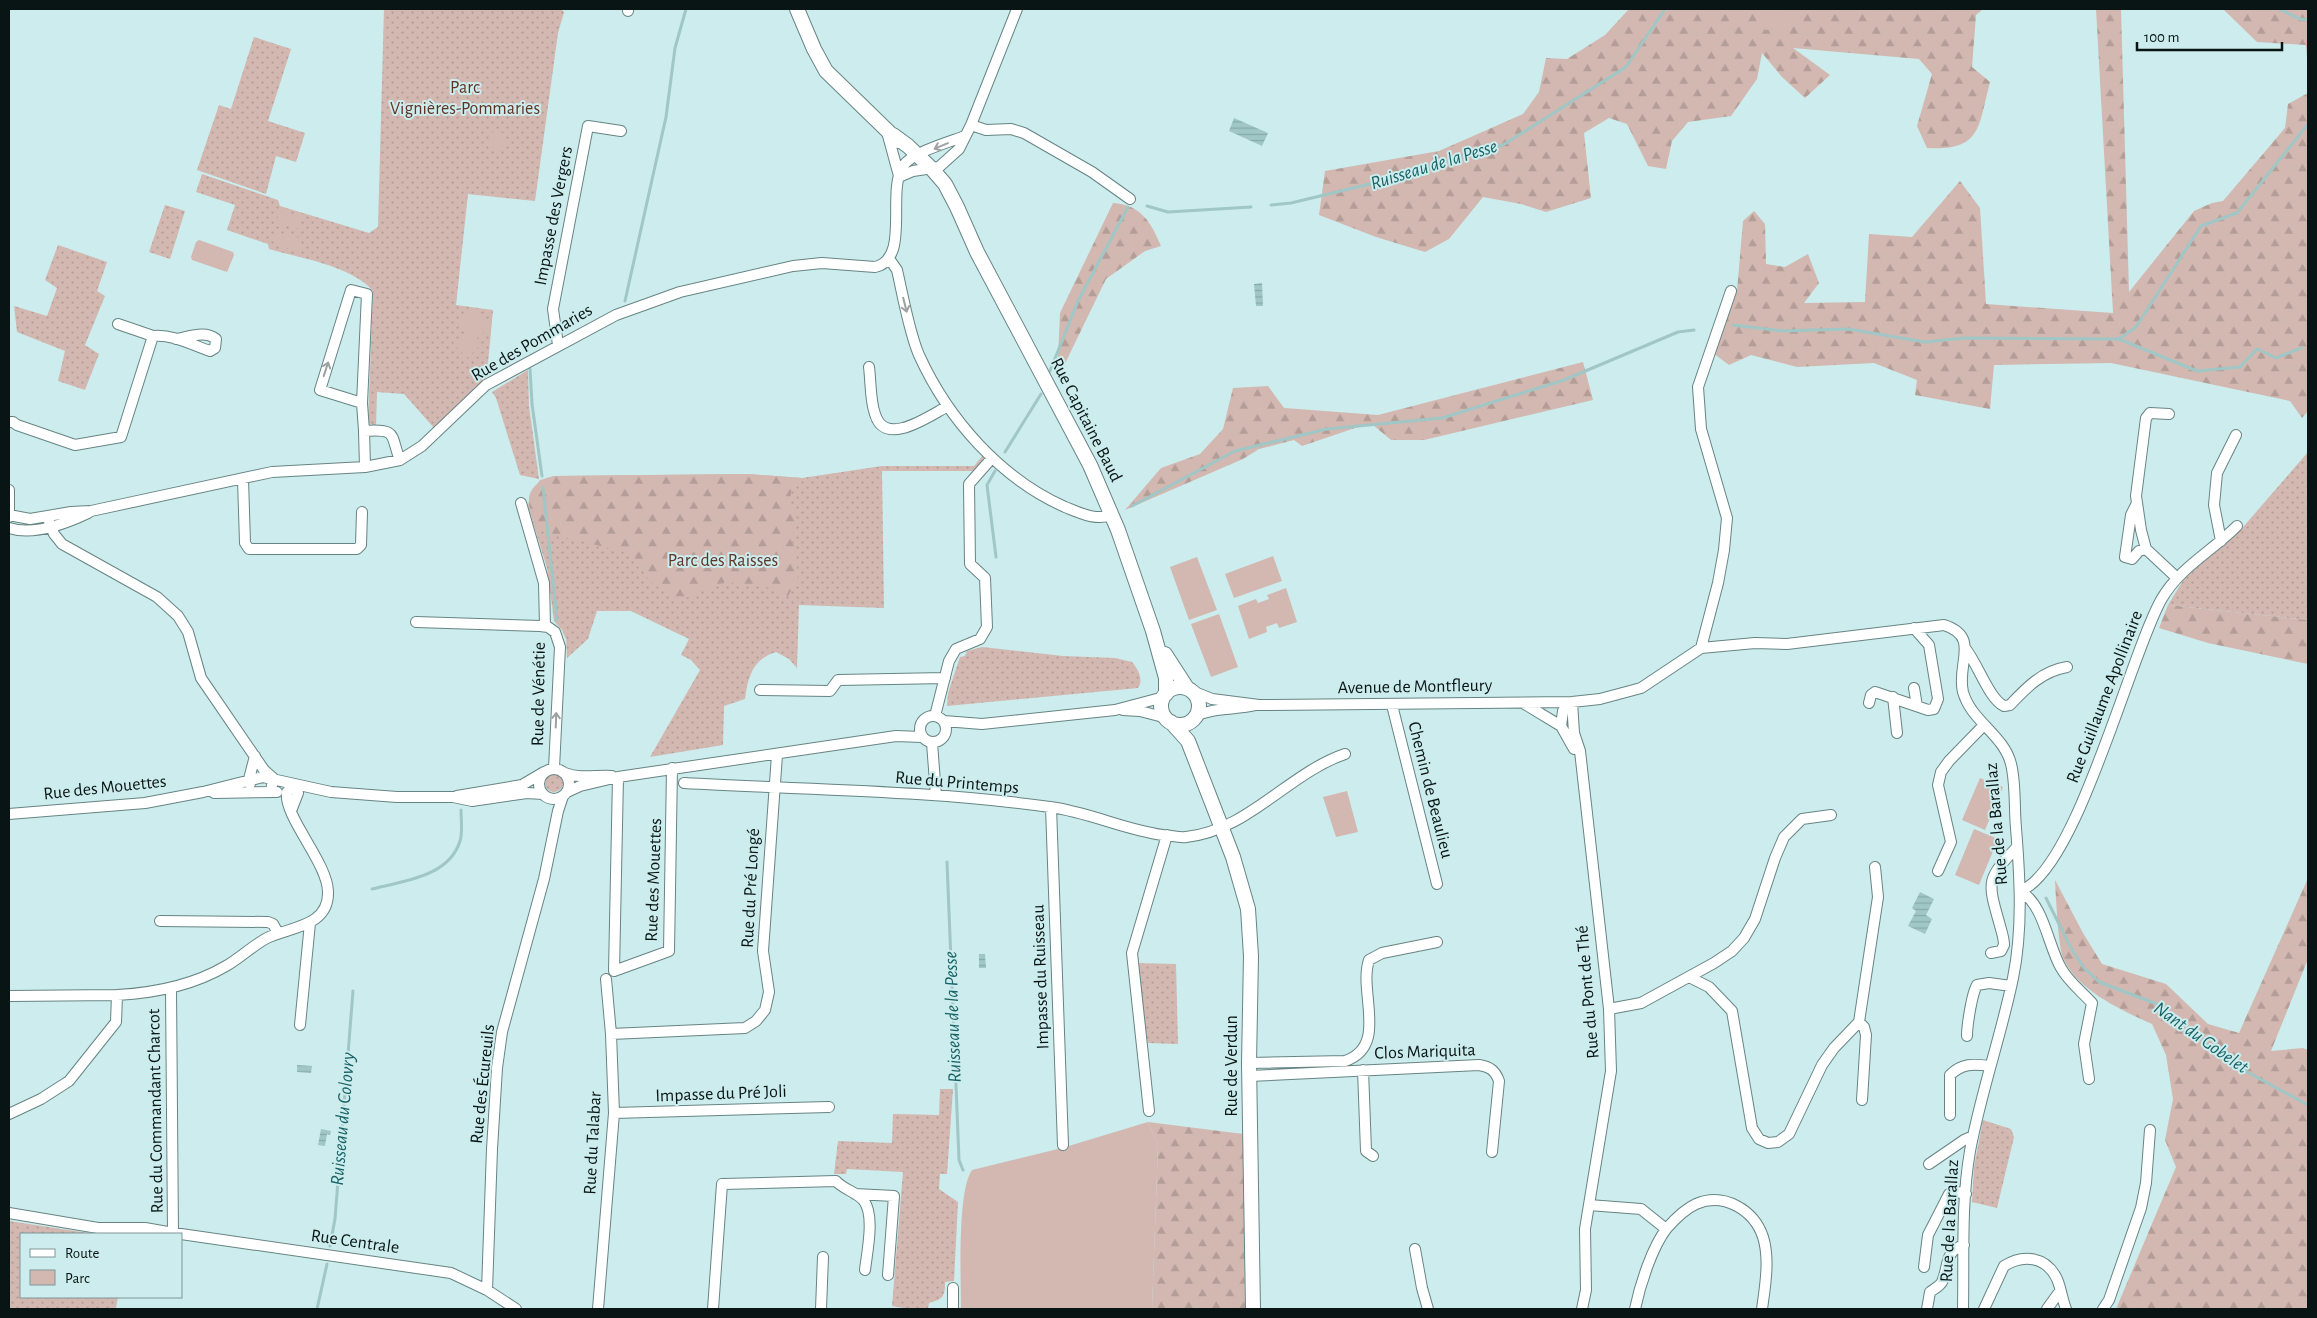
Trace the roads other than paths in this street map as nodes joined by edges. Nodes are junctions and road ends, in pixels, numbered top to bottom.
1 (797, 9) edge
2 (1017, 9) edge
3 (1022, 9) edge
4 (1012, 22) junction
5 (971, 126) junction
6 (621, 131) dead end
7 (890, 132) junction
8 (965, 136) junction
9 (914, 156) junction
10 (928, 170) junction
11 (899, 177) junction
12 (1130, 199) dead end
13 (890, 260) junction
14 (1731, 291) dead end
15 (118, 324) dead end
16 (153, 336) junction
17 (176, 339) dead end
18 (558, 345) junction
19 (870, 368) dead end
20 (362, 403) junction
21 (948, 406) junction
22 (2169, 414) dead end
23 (9, 422) edge
24 (364, 431) junction
25 (2236, 435) dead end
26 (990, 456) junction
27 (400, 460) junction
28 (365, 467) junction
29 (243, 479) junction
30 (9, 490) edge
31 (521, 503) dead end
32 (2137, 503) junction
33 (91, 511) junction
34 (362, 512) dead end
35 (1112, 515) junction
36 (9, 516) edge
37 (47, 516) junction
38 (2237, 526) dead end
39 (51, 527) junction
40 (9, 528) edge
41 (2221, 541) junction
42 (2146, 549) junction
43 (2176, 577) junction
44 (416, 622) dead end
45 (545, 626) junction
46 (1914, 628) junction
47 (1153, 631) junction
48 (1701, 648) junction
49 (1965, 648) junction
50 (2067, 667) dead end
51 (945, 678) junction
52 (1914, 688) dead end
53 (1190, 689) junction
54 (760, 690) dead end
55 (1165, 695) junction
56 (1893, 697) junction
57 (1590, 700) junction
58 (1572, 702) junction
59 (1522, 703) junction
60 (1869, 703) dead end
61 (1259, 705) junction
62 (1392, 705) junction
63 (1917, 706) junction
64 (1114, 710) junction
65 (934, 716) junction
66 (1195, 718) junction
67 (1169, 720) junction
68 (1573, 720) junction
69 (922, 722) junction
70 (944, 722) junction
71 (982, 724) junction
72 (1984, 725) junction
73 (1561, 726) junction
74 (946, 733) junction
75 (1897, 733) dead end
76 (896, 736) junction
77 (922, 737) junction
78 (932, 743) junction
79 (1345, 754) dead end
80 (776, 755) junction
81 (255, 756) junction
82 (1580, 761) junction
83 (672, 768) junction
84 (549, 770) junction
85 (565, 773) junction
86 (618, 777) junction
87 (273, 778) junction
88 (249, 779) junction
89 (684, 783) dead end
90 (773, 788) junction
91 (293, 790) junction
92 (254, 791) junction
93 (203, 792) junction
94 (271, 792) junction
95 (565, 794) junction
96 (544, 795) junction
97 (936, 795) junction
98 (453, 797) junction
99 (1051, 807) junction
100 (9, 813) edge
101 (1831, 815) dead end
102 (1221, 826) junction
103 (555, 828) junction
104 (1167, 835) junction
105 (2017, 847) junction
106 (1875, 867) dead end
107 (1938, 871) dead end
108 (1437, 884) dead end
109 (2020, 891) junction
110 (160, 921) dead end
111 (310, 923) junction
112 (278, 933) junction
113 (1437, 942) dead end
114 (1991, 953) dead end
115 (1688, 977) junction
116 (606, 979) dead end
117 (2011, 986) junction
118 (171, 988) junction
119 (117, 995) junction
120 (9, 996) edge
121 (1609, 1008) junction
122 (1859, 1022) junction
123 (300, 1025) dead end
124 (611, 1034) junction
125 (1967, 1036) dead end
126 (1990, 1066) junction
127 (1249, 1069) junction
128 (1363, 1070) junction
129 (2089, 1079) dead end
130 (1862, 1100) dead end
131 (829, 1107) dead end
132 (1149, 1111) dead end
133 (614, 1113) junction
134 (9, 1114) edge
135 (1950, 1115) dead end
136 (2150, 1130) dead end
137 (1973, 1136) junction
138 (1062, 1145) dead end
139 (1492, 1152) dead end
140 (1373, 1156) dead end
141 (1929, 1164) dead end
142 (856, 1194) junction
143 (1966, 1194) junction
144 (1588, 1205) junction
145 (9, 1213) edge
146 (1666, 1229) junction
147 (172, 1233) edge
148 (178, 1233) edge
149 (182, 1235) edge
150 (1964, 1245) junction
151 (1415, 1249) dead end
152 (823, 1257) dead end
153 (1924, 1267) dead end
154 (865, 1270) dead end
155 (888, 1275) dead end
156 (483, 1287) junction
157 (953, 1288) dead end
158 (2060, 1291) junction
159 (516, 1309) edge
160 (598, 1309) edge
161 (713, 1309) edge
162 (821, 1309) edge
163 (953, 1309) edge
164 (1253, 1309) edge
165 (1428, 1309) edge
166 (1582, 1309) edge
167 (1635, 1309) edge
168 (1762, 1309) edge
169 (1927, 1309) edge
170 (1963, 1309) edge
171 (1984, 1309) edge
172 (2046, 1309) edge
173 (2066, 1309) edge
174 (2103, 1309) edge

1 - 7 main road, Rue Capitaine Baud
2 - 4 street
3 - 4 street
4 - 5 street
5 - 8 street
5 - 12 street
6 - 18 street, Impasse des Vergers
7 - 9 main road, Rue Capitaine Baud
7 - 11 street
8 -> 9 street
8 - 10 street
9 - 10 main road, Rue Capitaine Baud
9 - 11 street
10 - 11 street
10 - 35 main road, Rue Capitaine Baud
11 - 13 street
13 - 18 street, Rue des Pommaries
13 -> 21 street
14 - 48 street
15 - 16 street
16 - 17 street
16 - 23 street
18 - 27 street, Rue des Pommaries
19 - 21 street
20 -> 20 street
20 - 24 street
21 - 26 street
22 - 32 street
24 - 27 street
24 - 28 street
25 - 41 street
26 - 35 street
26 - 51 street
27 - 28 street, Rue des Pommaries
28 - 29 street, Rue des Pommaries
29 - 33 street, Rue des Pommaries
29 - 34 street
30 - 36 street
31 - 45 street, Rue de Vénétie
32 - 42 street
32 - 42 street
33 - 37 street, Rue des Pommaries
33 - 39 street, Rue des Pommaries
35 - 47 main road, Rue Capitaine Baud
36 - 37 street, Rue des Pommaries
37 - 39 street
38 - 41 street, Rue Guillaume Apollinaire
39 - 40 street, Rue des Pommaries
39 - 81 street
41 - 43 street, Rue Guillaume Apollinaire
42 - 43 street
43 - 109 street, Rue Guillaume Apollinaire
44 - 45 street, Rue de Vénétie
84 -> 45 street, Rue de Vénétie
46 - 48 street
46 - 49 street
46 - 63 street
47 - 53 main road, Rue Capitaine Baud
47 - 55 main road, Rue Capitaine Baud
48 - 57 street
49 - 50 street
49 - 72 street, Rue de la Barallaz
51 - 54 street
51 - 65 street
52 - 63 street
53 - 55 main road
53 - 61 street, Avenue de Montfleury
53 - 66 main road
55 - 64 street
55 - 67 main road
56 - 60 street
56 - 63 street
56 - 75 street
57 - 58 street
57 - 68 street
58 - 59 street, Avenue de Montfleury
58 - 68 street, Rue du Pont de Thé
58 - 73 street
59 - 62 street, Avenue de Montfleury
59 - 73 street
61 - 62 street, Avenue de Montfleury
61 - 66 street, Avenue de Montfleury
62 - 108 street, Chemin de Beaulieu
64 - 67 street
64 - 71 street
65 - 69 street
65 - 70 street
66 - 67 main road
66 - 102 main road, Rue de Verdun
67 - 102 main road, Rue de Verdun
68 - 82 street, Rue du Pont de Thé
69 - 76 street
69 - 77 street
70 - 71 street
70 - 74 street
71 - 74 street
72 - 105 street, Rue de la Barallaz
72 - 107 street
73 - 82 street, Rue du Pont de Thé
74 - 78 street
76 - 77 street
76 - 80 street
77 - 78 street
78 - 97 street
79 - 102 street
80 - 83 street
80 - 90 street, Rue du Pré Longé
81 - 87 street
81 - 88 street
82 - 121 street, Rue du Pont de Thé
83 - 86 street
83 - 86 street, Rue des Mouettes
84 - 85 street
84 - 96 street
84 - 98 street, Rue des Mouettes
85 - 86 street
85 - 95 street
86 - 95 street
87 - 88 street, Rue des Mouettes
87 - 91 street, Rue des Mouettes
87 - 94 street
88 - 92 street
88 - 93 street, Rue des Mouettes
89 - 90 street, Rue du Printemps
90 - 97 street, Rue du Printemps
90 - 124 street, Rue du Pré Longé
91 - 94 street, Rue des Mouettes
91 - 98 street, Rue des Mouettes
91 - 111 street
92 - 93 street, Rue des Mouettes
92 - 94 street, Rue des Mouettes
93 - 100 street, Rue des Mouettes
95 - 96 street
95 - 103 street, Rue des Écureuils
96 - 98 street, Rue des Mouettes
96 - 103 street, Rue des Écureuils
97 - 99 street, Rue du Printemps
99 - 104 street, Rue du Printemps
99 - 138 street, Impasse du Ruisseau
101 - 115 street
102 - 104 street, Rue du Printemps
102 - 127 main road, Rue de Verdun
103 - 156 street, Rue des Écureuils
104 - 132 street
105 - 109 street, Rue de la Barallaz
105 - 114 street
106 - 122 street
109 - 117 street, Rue de la Barallaz
109 - 129 street
110 - 112 street
111 - 112 street
111 - 123 street
112 - 118 street
113 - 127 street
115 - 121 street
115 - 122 street
116 - 124 street, Rue du Talabar
117 - 125 street
117 - 126 street, Rue de la Barallaz
118 - 119 street
118 - 148 street, Rue du Commandant Charcot
119 - 120 street
119 - 134 street
121 - 144 street, Rue du Pont de Thé
122 - 130 street
124 - 133 street, Rue du Talabar
126 - 135 street
126 - 137 street, Rue de la Barallaz
127 - 128 street, Clos Mariquita
127 - 164 main road, Rue de Verdun
128 - 139 street, Clos Mariquita
128 - 140 street, Clos Mariquita
131 - 133 street, Impasse du Pré Joli
133 - 160 street, Rue du Talabar
136 - 174 street
137 - 141 street
137 - 143 street, Rue de la Barallaz
142 - 154 street
142 - 155 street
142 - 161 street
143 - 150 street, Rue de la Barallaz
143 - 153 street
144 - 146 street
144 - 166 street, Rue du Pont de Thé
145 - 147 street, Rue Centrale
146 - 167 street
146 - 168 street
149 - 156 street, Rue Centrale
150 - 169 street
150 - 170 street, Rue de la Barallaz
151 - 165 street
152 - 162 street
156 - 159 street, Rue Centrale
157 - 163 street
158 - 171 street
158 - 172 street
158 - 173 street

